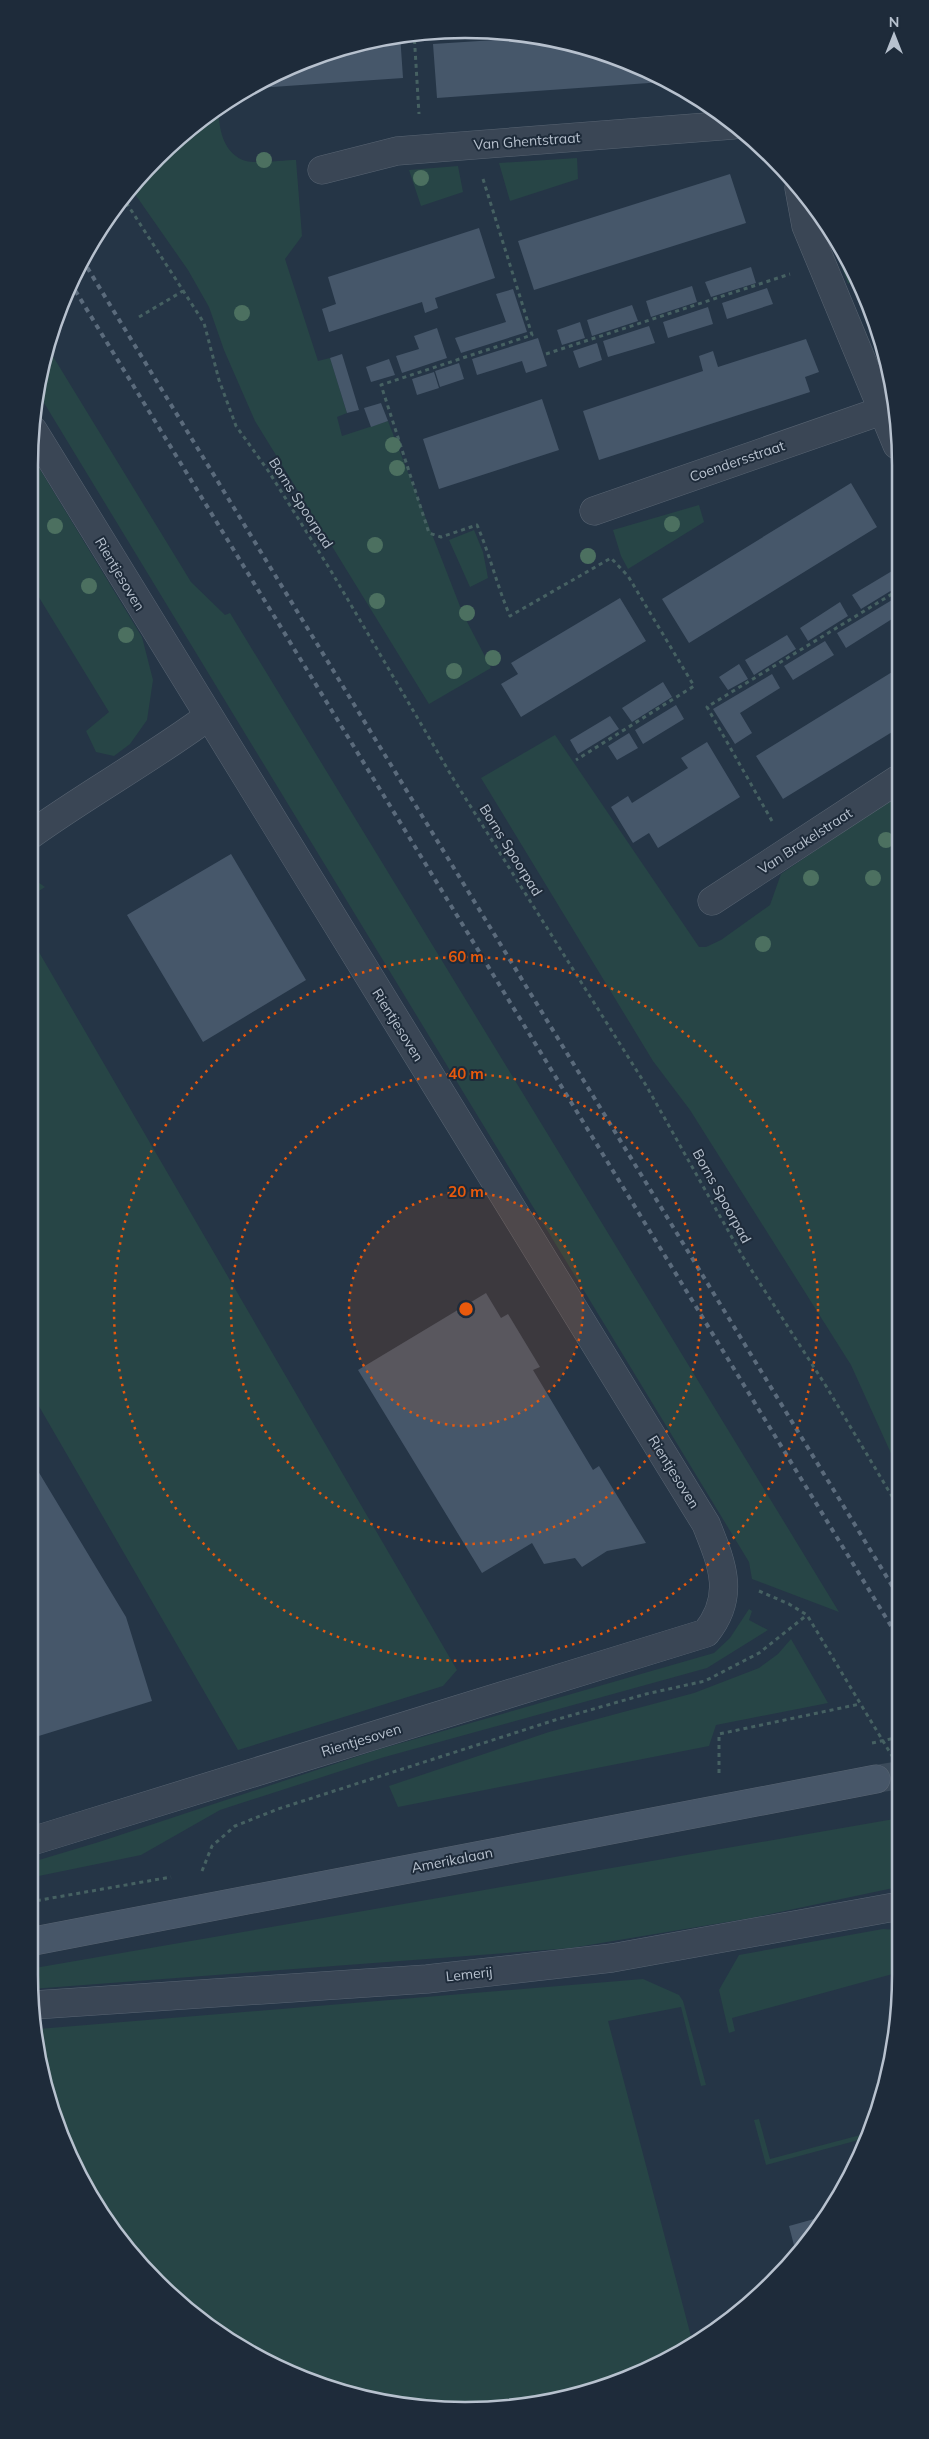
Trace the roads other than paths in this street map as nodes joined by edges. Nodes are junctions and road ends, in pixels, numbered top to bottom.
1 (724, 126) edge
2 (322, 170) dead end
3 (802, 204) edge
4 (881, 411) junction
5 (890, 431) edge
6 (38, 438) edge
7 (594, 511) dead end
8 (209, 716) junction
9 (892, 783) edge
10 (38, 830) edge
11 (712, 901) dead end
12 (888, 1774) tunnel mouth
13 (38, 1839) edge
14 (892, 1907) edge
15 (38, 1940) edge
16 (38, 2006) edge

1 - 2 street, Van Ghentstraat
3 - 4 street
4 - 5 street
4 - 7 street, Coendersstraat
6 - 8 street, Rientjesoven
8 - 10 street
8 - 13 street, Rientjesoven
9 - 11 street, Van Brakelstraat
12 - 15 main road, Amerikalaan
14 - 16 street, Lemerij

